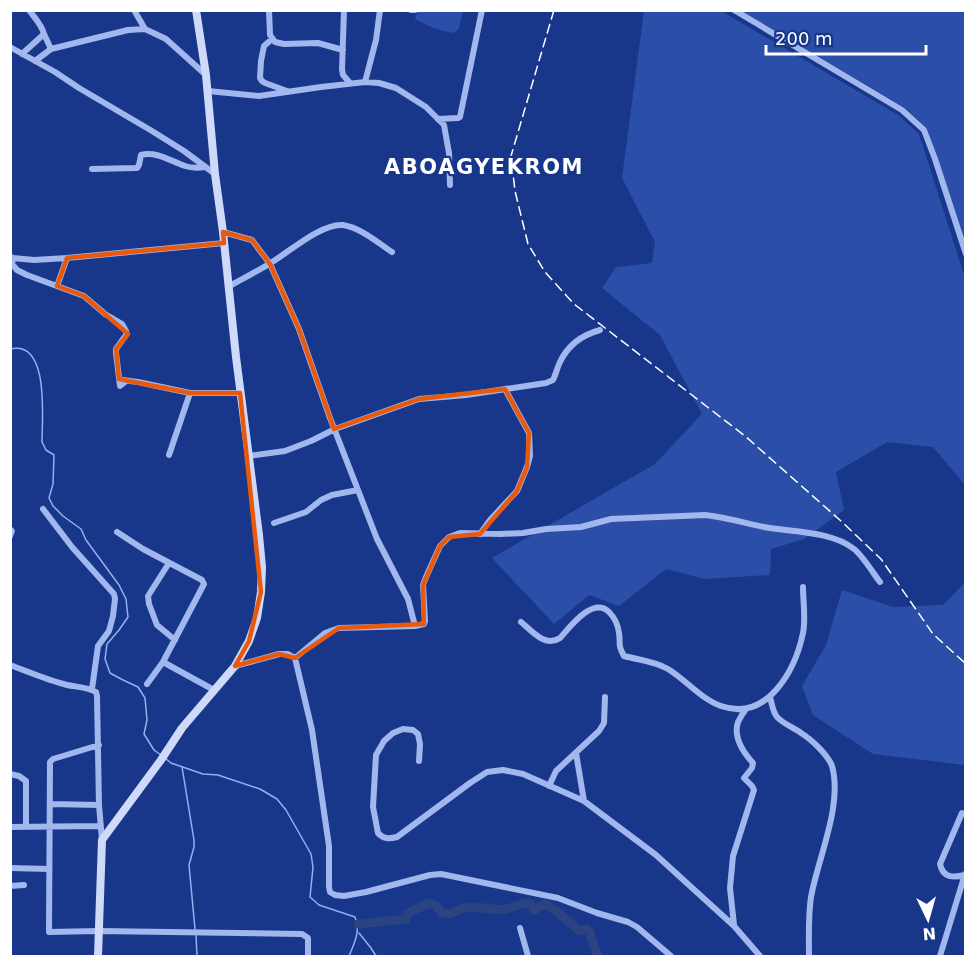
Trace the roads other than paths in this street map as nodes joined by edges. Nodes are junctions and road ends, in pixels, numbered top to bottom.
1 (28, 10) edge
2 (134, 10) edge
3 (196, 10) edge
4 (269, 10) edge
5 (344, 10) edge
6 (380, 10) edge
7 (482, 10) edge
8 (734, 10) edge
9 (146, 29) junction
10 (44, 34) junction
11 (272, 39) junction
12 (10, 47) edge
13 (51, 49) junction
14 (343, 50) junction
15 (22, 54) junction
16 (35, 61) junction
17 (206, 75) junction
18 (365, 82) junction
19 (350, 83) junction
20 (208, 91) junction
21 (290, 92) junction
22 (438, 119) junction
23 (206, 167) junction
24 (92, 170) dead end
25 (216, 174) junction
26 (450, 185) dead end
27 (224, 232) junction
28 (224, 243) junction
29 (392, 252) dead end
30 (966, 254) edge
31 (12, 257) edge
32 (67, 258) junction
33 (270, 264) junction
34 (57, 286) junction
35 (228, 287) junction
36 (600, 330) dead end
37 (505, 389) junction
38 (190, 393) junction
39 (240, 393) junction
40 (335, 429) junction
41 (170, 455) dead end
42 (248, 456) junction
43 (358, 490) junction
44 (43, 508) dead end
45 (274, 523) dead end
46 (10, 529) edge
47 (117, 532) dead end
48 (480, 534) junction
49 (10, 536) edge
50 (169, 563) junction
51 (880, 582) dead end
52 (803, 587) dead end
53 (521, 622) dead end
54 (415, 626) junction
55 (175, 640) junction
56 (295, 658) junction
57 (163, 662) junction
58 (10, 665) edge
59 (235, 666) junction
60 (147, 684) dead end
61 (92, 689) junction
62 (214, 690) junction
63 (605, 697) dead end
64 (770, 697) junction
65 (746, 709) junction
66 (99, 745) junction
67 (576, 753) junction
68 (419, 760) dead end
69 (10, 774) edge
70 (549, 786) junction
71 (584, 801) junction
72 (50, 804) junction
73 (99, 805) junction
74 (962, 813) dead end
75 (49, 826) junction
76 (100, 826) junction
77 (10, 827) edge
78 (26, 827) junction
79 (102, 840) junction
80 (10, 868) edge
81 (49, 869) junction
82 (965, 874) edge
83 (24, 885) dead end
84 (10, 886) edge
85 (734, 926) junction
86 (520, 928) dead end
87 (99, 931) junction
88 (98, 957) edge
89 (308, 957) edge
90 (528, 957) edge
91 (671, 957) edge
92 (760, 957) edge
93 (809, 957) edge
94 (940, 957) edge

1 - 10 street
2 - 9 street
3 - 17 street
4 - 11 street
5 - 14 street
6 - 18 street
7 - 22 street
8 - 30 street
9 - 13 street
9 - 17 street
10 - 13 street
10 - 15 street
11 - 14 street
11 - 21 street
12 - 15 street
13 - 16 street
14 - 19 street
15 - 16 street
16 - 23 street
17 - 20 street
18 - 19 street
18 - 22 street
19 - 21 street
20 - 21 street
20 - 25 street
22 - 26 street
23 - 24 street
23 - 25 street
25 - 27 street
27 - 28 street
27 - 33 street
28 - 32 street
28 - 35 street
29 - 33 street
31 - 32 street
31 - 34 street
32 - 34 street
33 - 35 street
33 - 40 street
34 - 38 street
35 - 39 street
36 - 37 street
37 - 40 street
37 - 48 street
38 - 39 street
38 - 41 street
39 - 42 street
40 - 42 street
40 - 43 street
42 - 59 street
43 - 45 street
43 - 54 street
44 - 61 street
46 - 49 street
47 - 50 street
48 - 51 street
48 - 54 street
50 - 55 street
50 - 55 street
52 - 64 street
53 - 65 street
54 - 56 street
55 - 57 street
56 - 59 street
56 - 91 street
57 - 60 street
57 - 62 street
58 - 61 street
59 - 62 street
61 - 66 street
62 - 79 street
63 - 67 street
64 - 65 street
64 - 93 street
65 - 85 street
66 - 72 street
66 - 73 street
67 - 70 street
67 - 71 street
68 - 70 street
69 - 78 street
70 - 71 street
71 - 85 street
72 - 73 street
72 - 75 street
73 - 76 street
74 - 82 street
75 - 76 street
75 - 78 street
75 - 81 street
76 - 79 street
77 - 78 street
79 - 87 street
80 - 81 street
81 - 87 street
82 - 94 street
83 - 84 street
85 - 92 street
86 - 90 street
87 - 88 street
87 - 89 street

